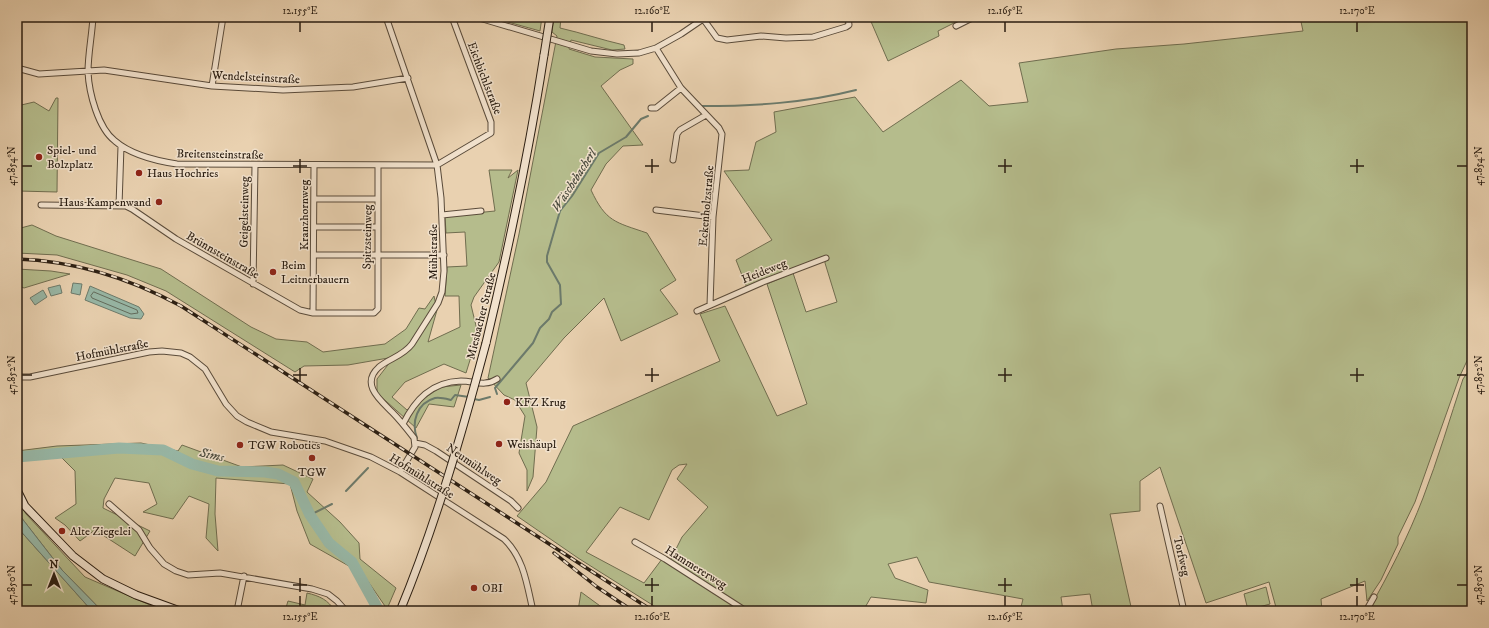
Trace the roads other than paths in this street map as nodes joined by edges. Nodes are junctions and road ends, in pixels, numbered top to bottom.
1 (93, 17) edge
2 (223, 17) edge
3 (386, 17) edge
4 (452, 17) edge
5 (476, 17) edge
6 (550, 17) edge
7 (848, 17) edge
8 (974, 17) edge
9 (705, 18) edge
10 (956, 26) dead end
11 (656, 48) junction
12 (17, 68) edge
13 (88, 71) junction
14 (408, 78) junction
15 (212, 86) junction
16 (681, 88) junction
17 (651, 108) dead end
18 (706, 114) junction
19 (121, 146) junction
20 (674, 160) dead end
21 (255, 165) junction
22 (314, 165) junction
23 (378, 165) junction
24 (437, 165) junction
25 (314, 199) junction
26 (378, 200) junction
27 (41, 205) dead end
28 (119, 206) junction
29 (656, 210) dead end
30 (481, 211) dead end
31 (442, 215) junction
32 (713, 216) junction
33 (314, 227) junction
34 (377, 227) junction
35 (444, 254) junction
36 (314, 255) junction
37 (377, 256) junction
38 (826, 258) dead end
39 (253, 284) junction
40 (710, 305) junction
41 (378, 309) joint
42 (696, 311) dead end
43 (313, 313) junction
44 (17, 377) edge
45 (497, 379) dead end
46 (403, 424) junction
47 (415, 442) junction
48 (400, 472) junction
49 (17, 490) edge
50 (109, 504) dead end
51 (1160, 506) dead end
52 (518, 508) dead end
53 (634, 542) dead end
54 (244, 576) junction
55 (1374, 597) dead end
56 (180, 611) edge
57 (237, 611) edge
58 (346, 611) edge
59 (400, 611) edge
60 (533, 611) edge
61 (746, 611) edge
62 (1184, 611) edge
63 (1366, 611) edge

1 - 13 street, Breitensteinstraße
2 - 15 street
3 - 14 street, Mühlstraße
4 - 24 street, Eichbichlstraße
5 - 11 street
6 - 59 main road, Miesbacher Straße, bridge
7 - 9 street
8 - 10 street
9 - 11 street
11 - 16 street, Eckenholzstraße
12 - 13 street, Wendelsteinstraße
13 - 15 street, Wendelsteinstraße
13 - 19 street, Breitensteinstraße
14 - 15 street, Wendelsteinstraße
14 - 24 street, Mühlstraße
16 - 17 street
16 - 18 street, Eckenholzstraße
18 - 20 street
18 - 32 street, Eckenholzstraße
19 - 21 street, Breitensteinstraße
19 - 28 street
21 - 22 street, Breitensteinstraße
21 - 39 street, Geigelsteinweg
22 - 23 street, Breitensteinstraße
22 - 25 street, Kranzhornweg
23 - 24 street, Breitensteinstraße
23 - 26 street, Spitzsteinweg
24 - 31 street, Mühlstraße
25 - 26 street
25 - 33 street, Kranzhornweg
26 - 34 street, Spitzsteinweg
27 - 28 street, Brünnsteinstraße
28 - 39 street, Brünnsteinstraße
29 - 32 street
30 - 31 street
31 - 35 street, Mühlstraße
32 - 40 street, Eckenholzstraße
33 - 34 street
33 - 36 street, Kranzhornweg
34 - 37 street, Spitzsteinweg
35 - 37 street
35 - 46 street, Mühlstraße
36 - 37 street
36 - 43 street, Kranzhornweg
37 - 41 street, Spitzsteinweg
38 - 40 street, Heideweg
39 - 43 street, Brünnsteinstraße
40 - 42 street, Heideweg
41 - 43 street, Brünnsteinstraße
44 - 48 street, Hofmühlstraße
45 - 46 street
46 - 47 street, Mühlstraße
47 - 48 street
47 - 52 street, Neumühlweg
48 - 60 street, Hofmühlstraße
49 - 56 main road
50 - 54 street
51 - 62 street, Torfweg
53 - 61 street, Hammererweg
54 - 57 street
54 - 58 street
55 - 63 street

